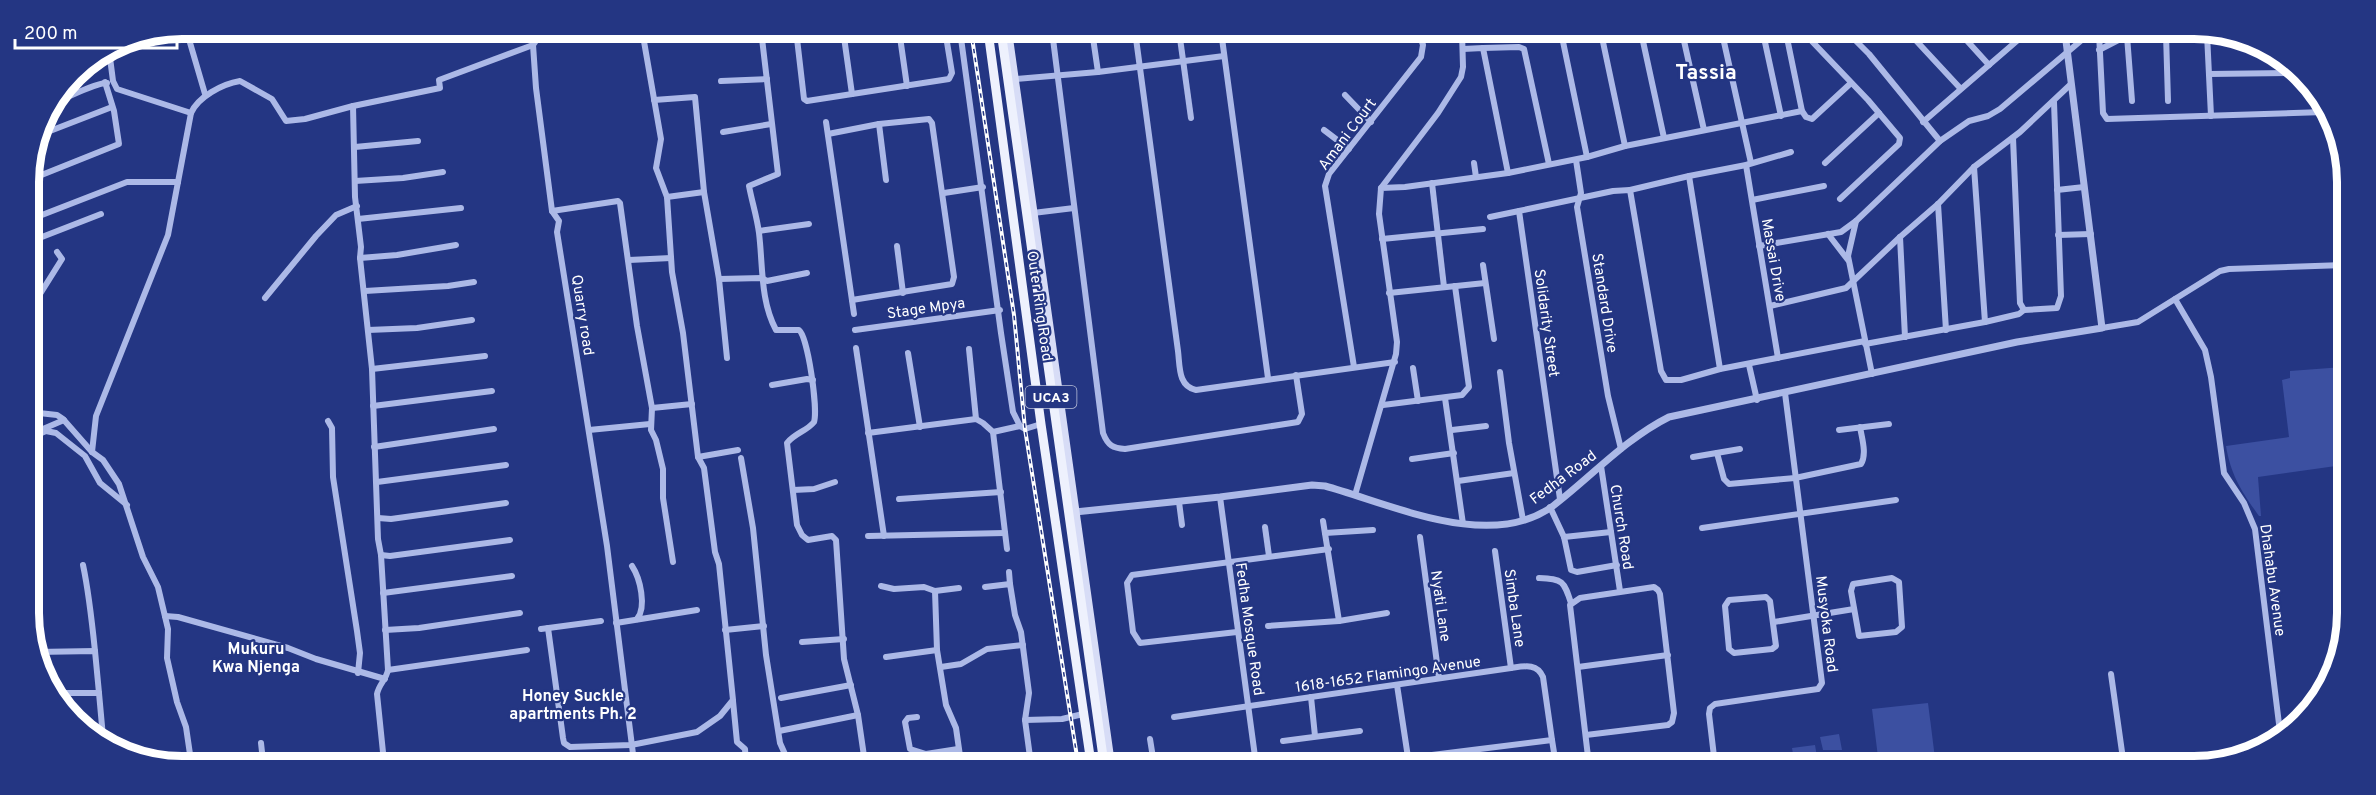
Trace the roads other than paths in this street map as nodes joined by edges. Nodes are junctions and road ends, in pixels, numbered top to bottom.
1 (189, 39) edge
2 (537, 39) edge
3 (644, 39) edge
4 (762, 39) edge
5 (797, 39) edge
6 (844, 39) edge
7 (900, 39) edge
8 (946, 39) edge
9 (961, 39) edge
10 (989, 39) edge
11 (1002, 39) edge
12 (1009, 39) edge
13 (1053, 39) edge
14 (1093, 39) edge
15 (1136, 39) edge
16 (1180, 39) edge
17 (1222, 39) edge
18 (1422, 39) edge
19 (1462, 39) edge
20 (1562, 39) edge
21 (1643, 39) edge
22 (1684, 39) edge
23 (1723, 39) edge
24 (1764, 39) edge
25 (1787, 39) edge
26 (1810, 39) edge
27 (1854, 39) edge
28 (1915, 39) edge
29 (1965, 39) edge
30 (2066, 39) edge
31 (2082, 39) edge
32 (2099, 39) edge
33 (2121, 39) edge
34 (2129, 39) edge
35 (2166, 39) edge
36 (2018, 40) edge
37 (2207, 40) edge
38 (1603, 42) dead end
39 (533, 45) junction
40 (1483, 48) junction
41 (1463, 49) junction
42 (2068, 50) junction
43 (2099, 50) junction
44 (1224, 56) junction
45 (110, 59) edge
46 (1183, 62) junction
47 (1989, 65) junction
48 (1140, 68) junction
49 (1098, 72) junction
50 (2286, 73) edge
51 (2209, 74) junction
52 (1057, 75) junction
53 (767, 79) junction
54 (1015, 79) junction
55 (113, 81) junction
56 (721, 81) dead end
57 (105, 82) junction
58 (1851, 83) junction
59 (2071, 84) junction
60 (906, 86) junction
61 (1960, 88) junction
62 (205, 94) junction
63 (852, 94) junction
64 (1345, 95) dead end
65 (68, 97) edge
66 (654, 100) junction
67 (2168, 101) dead end
68 (2054, 102) junction
69 (2132, 102) dead end
70 (353, 106) junction
71 (112, 107) junction
72 (1802, 111) junction
73 (2318, 112) edge
74 (191, 113) junction
75 (1879, 113) junction
76 (1781, 116) junction
77 (2211, 116) junction
78 (1191, 118) dead end
79 (826, 122) dead end
80 (1371, 122) junction
81 (1923, 122) junction
82 (1741, 123) junction
83 (771, 124) junction
84 (879, 124) junction
85 (1324, 130) dead end
86 (1704, 130) junction
87 (49, 132) edge
88 (723, 132) dead end
89 (828, 134) junction
90 (1664, 138) junction
91 (2013, 138) junction
92 (418, 141) dead end
93 (1940, 141) junction
94 (1624, 146) junction
95 (355, 147) junction
96 (1349, 149) junction
97 (1791, 152) dead end
98 (1587, 157) junction
99 (1576, 159) junction
100 (1474, 163) dead end
101 (1825, 163) dead end
102 (1549, 164) junction
103 (1748, 164) junction
104 (1974, 167) junction
105 (443, 172) dead end
106 (1508, 173) junction
107 (39, 176) edge
108 (1689, 176) junction
109 (1476, 177) junction
110 (886, 180) dead end
111 (355, 181) junction
112 (178, 182) junction
113 (1432, 183) junction
114 (1824, 186) dead end
115 (982, 187) junction
116 (2084, 187) junction
117 (1381, 188) junction
118 (1630, 190) junction
119 (2057, 190) junction
120 (704, 192) junction
121 (944, 193) junction
122 (667, 197) junction
123 (1578, 199) junction
124 (1840, 199) dead end
125 (1752, 200) junction
126 (1938, 204) junction
127 (357, 206) junction
128 (1074, 207) junction
129 (460, 208) dead end
130 (552, 211) junction
131 (1518, 211) junction
132 (1033, 213) junction
133 (101, 214) dead end
134 (39, 216) edge
135 (1490, 217) dead end
136 (358, 219) junction
137 (1856, 221) junction
138 (809, 224) dead end
139 (1484, 229) dead end
140 (759, 231) junction
141 (1828, 234) junction
142 (2091, 234) junction
143 (1438, 235) junction
144 (2058, 235) junction
145 (1900, 237) junction
146 (39, 238) edge
147 (1382, 239) junction
148 (456, 245) dead end
149 (897, 246) dead end
150 (1760, 246) junction
151 (57, 252) dead end
152 (360, 258) junction
153 (671, 258) junction
154 (629, 260) junction
155 (1849, 261) junction
156 (1483, 265) dead end
157 (2337, 265) edge
158 (807, 273) dead end
159 (762, 278) junction
160 (719, 279) junction
161 (474, 282) dead end
162 (1852, 282) junction
163 (1485, 283) junction
164 (1455, 286) junction
165 (1444, 287) junction
166 (365, 291) junction
167 (903, 293) junction
168 (1389, 293) junction
169 (39, 296) edge
170 (265, 298) dead end
171 (2175, 299) junction
172 (852, 300) junction
173 (1770, 306) junction
174 (1000, 310) junction
175 (2024, 310) junction
176 (854, 314) dead end
177 (472, 320) dead end
178 (1985, 322) junction
179 (2102, 328) junction
180 (368, 330) junction
181 (855, 330) dead end
182 (1946, 330) junction
183 (1905, 337) junction
184 (1494, 339) dead end
185 (1865, 343) junction
186 (856, 348) dead end
187 (969, 349) dead end
188 (908, 353) dead end
189 (485, 356) dead end
190 (727, 358) dead end
191 (1778, 358) junction
192 (1395, 362) junction
193 (1749, 365) junction
194 (1354, 367) junction
195 (1413, 368) dead end
196 (372, 369) junction
197 (1720, 369) junction
198 (1500, 372) dead end
199 (1872, 374) junction
200 (1296, 375) junction
201 (1268, 378) junction
202 (813, 380) junction
203 (772, 385) dead end
204 (492, 391) dead end
205 (1785, 393) junction
206 (1445, 398) junction
207 (1757, 400) junction
208 (1418, 401) junction
209 (692, 404) junction
210 (1383, 405) junction
211 (373, 406) junction
212 (652, 408) junction
213 (39, 413) edge
214 (976, 419) junction
215 (64, 420) junction
216 (328, 421) dead end
217 (650, 424) junction
218 (1041, 424) junction
219 (1889, 424) dead end
220 (1020, 426) junction
221 (1486, 426) dead end
222 (920, 427) junction
223 (1860, 428) junction
224 (494, 429) dead end
225 (589, 430) junction
226 (1452, 430) junction
227 (1839, 430) dead end
228 (39, 432) edge
229 (993, 432) junction
230 (39, 433) edge
231 (868, 433) junction
232 (374, 447) junction
233 (1621, 449) junction
234 (1740, 449) dead end
235 (738, 450) dead end
236 (92, 452) junction
237 (1454, 453) junction
238 (1717, 453) junction
239 (698, 457) junction
240 (1693, 457) dead end
241 (741, 458) dead end
242 (1412, 459) dead end
243 (506, 465) dead end
244 (1600, 466) junction
245 (1514, 473) junction
246 (1795, 477) junction
247 (1458, 481) junction
248 (377, 482) junction
249 (835, 482) dead end
250 (793, 490) junction
251 (1001, 492) junction
252 (1355, 495) junction
253 (1220, 497) junction
254 (899, 499) dead end
255 (1560, 500) junction
256 (1896, 500) dead end
257 (506, 502) dead end
258 (1179, 502) junction
259 (128, 505) junction
260 (1550, 507) junction
261 (1075, 512) junction
262 (1800, 515) junction
263 (378, 518) junction
264 (1523, 520) junction
265 (1323, 521) dead end
266 (1463, 524) junction
267 (1182, 525) dead end
268 (1265, 527) dead end
269 (1702, 528) dead end
270 (1373, 530) dead end
271 (1611, 532) junction
272 (1005, 533) junction
273 (1325, 533) junction
274 (868, 536) dead end
275 (884, 536) junction
276 (1419, 537) dead end
277 (1564, 537) junction
278 (510, 540) dead end
279 (1007, 549) dead end
280 (1329, 549) junction
281 (1495, 550) dead end
282 (381, 555) junction
283 (1269, 556) junction
284 (1228, 561) junction
285 (673, 562) dead end
286 (83, 565) dead end
287 (1617, 565) junction
288 (632, 566) dead end
289 (1571, 570) junction
290 (1009, 572) dead end
291 (512, 576) dead end
292 (1539, 578) dead end
293 (1010, 584) junction
294 (1565, 584) junction
295 (881, 586) dead end
296 (985, 587) dead end
297 (959, 588) dead end
298 (935, 591) junction
299 (1620, 591) junction
300 (383, 593) junction
301 (1571, 603) junction
302 (697, 609) dead end
303 (1854, 609) junction
304 (520, 613) dead end
305 (1386, 613) dead end
306 (1814, 615) junction
307 (165, 616) junction
308 (637, 620) junction
309 (601, 621) dead end
310 (1339, 621) junction
311 (1774, 621) junction
312 (616, 623) junction
313 (764, 626) junction
314 (1268, 626) dead end
315 (385, 630) junction
316 (725, 630) junction
317 (1237, 632) junction
318 (844, 639) junction
319 (802, 642) dead end
320 (1023, 645) junction
321 (527, 650) dead end
322 (937, 650) junction
323 (95, 651) junction
324 (45, 652) edge
325 (1668, 655) junction
326 (885, 657) dead end
327 (1092, 659) junction
328 (941, 667) junction
329 (1578, 667) junction
330 (1511, 668) junction
331 (388, 670) junction
332 (358, 673) junction
333 (2110, 674) dead end
334 (1438, 678) junction
335 (385, 679) junction
336 (851, 685) junction
337 (1397, 685) junction
338 (64, 693) edge
339 (99, 693) junction
340 (1311, 697) junction
341 (781, 698) dead end
342 (733, 700) junction
343 (1249, 707) junction
344 (1083, 714) junction
345 (858, 715) junction
346 (916, 717) dead end
347 (1174, 717) dead end
348 (1025, 720) junction
349 (2279, 727) edge
350 (103, 731) edge
351 (779, 731) junction
352 (1360, 731) dead end
353 (1586, 735) junction
354 (1315, 736) junction
355 (1150, 740) dead end
356 (1552, 740) junction
357 (1283, 741) dead end
358 (261, 743) dead end
359 (631, 745) junction
360 (958, 748) junction
361 (1432, 755) dead end
362 (190, 756) edge
363 (262, 756) edge
364 (383, 756) edge
365 (633, 756) edge
366 (746, 756) edge
367 (786, 756) edge
368 (864, 756) edge
369 (960, 756) edge
370 (1030, 756) edge
371 (1090, 756) edge
372 (1103, 756) edge
373 (1110, 756) edge
374 (1153, 756) edge
375 (1255, 756) edge
376 (1407, 756) edge
377 (1555, 756) edge
378 (1587, 756) edge
379 (1714, 756) edge
380 (2122, 756) edge

1 - 62 street
2 - 39 street
3 - 66 street
4 - 53 street
5 - 63 street
6 - 63 street
7 - 60 street
8 - 60 street
9 - 115 street
10 - 218 main road, Outer Ring Road / UCA3
11 - 327 main road, Outer Ring Road / UCA3
12 - 54 main road, UCA3
13 - 52 street
14 - 49 street
15 - 48 street
16 - 46 street
17 - 44 street
18 - 80 street, Amani Court
19 - 41 street
20 - 98 street
21 - 90 street
22 - 86 street
23 - 82 street, Massai Drive
24 - 76 street
25 - 72 street
26 - 58 street
27 - 81 street
28 - 61 street
29 - 47 street
30 - 42 street
31 - 42 street
32 - 43 street
33 - 43 street
34 - 69 street
35 - 67 street
36 - 47 street
37 - 51 street
38 - 94 street
39 - 70 street
39 - 130 street, Quarry road
40 - 41 street
40 - 102 street
40 - 106 street
41 - 117 street
42 - 59 street
42 - 93 street
43 - 77 street
44 - 46 street
44 - 201 street
45 - 55 street
46 - 48 street
46 - 78 street
47 - 61 street
48 - 49 street
48 - 201 street
49 - 52 street
50 - 51 street
51 - 77 street
52 - 54 street
52 - 128 street
53 - 56 street
53 - 83 street
54 - 132 main road, UCA3
55 - 57 street
55 - 74 street
57 - 65 street
57 - 71 street
58 - 72 street
58 - 75 street
59 - 68 street
59 - 116 street
60 - 63 street
61 - 81 street
62 - 70 street
62 - 74 street
64 - 80 street
66 - 120 street
66 - 122 street
68 - 91 street
68 - 119 street
70 - 95 street
71 - 87 street
71 - 107 street
72 - 76 street
73 - 77 street
74 - 112 street
75 - 101 street
75 - 124 street
76 - 82 street
79 - 89 street
80 - 96 street, Amani Court
81 - 93 street
82 - 86 street
82 - 103 street, Massai Drive
83 - 88 street
83 - 140 street
84 - 89 street
84 - 110 street
84 - 121 street
85 - 96 street
86 - 90 street
89 - 172 street
90 - 94 street
91 - 104 street
91 - 175 street
92 - 95 street
93 - 137 street
94 - 98 street
95 - 111 street
96 - 194 street, Amani Court
97 - 103 street
98 - 99 street
99 - 102 street
99 - 123 street, Standard Drive
100 - 109 street
102 - 106 street
103 - 108 street
103 - 125 street, Massai Drive
104 - 126 street
104 - 178 street
105 - 111 street
106 - 109 street
108 - 118 street
108 - 197 street
109 - 113 street
111 - 127 street
112 - 134 street
112 - 236 street
113 - 117 street
113 - 143 street
114 - 125 street
115 - 121 street
115 - 174 street
116 - 119 street
116 - 142 street
117 - 147 street
118 - 123 street
118 - 197 street
119 - 144 street
120 - 122 street
120 - 160 street
121 - 167 street
122 - 153 street
123 - 131 street
123 - 233 street, Standard Drive
125 - 150 street, Massai Drive
126 - 145 street
126 - 182 street
127 - 136 street
127 - 170 street
128 - 132 street
128 - 200 street
129 - 136 street
130 - 154 street
130 - 225 street, Quarry road
131 - 135 street
131 - 255 street, Solidarity Street
132 - 261 main road, UCA3
133 - 146 street
136 - 152 street
137 - 141 street
137 - 155 street
138 - 140 street
139 - 143 street
140 - 159 street
141 - 150 street
141 - 155 street
142 - 144 street
142 - 179 street
143 - 147 street
143 - 165 street
144 - 175 street
145 - 162 street
145 - 183 street
147 - 168 street
148 - 152 street
149 - 167 street
150 - 173 street, Massai Drive
151 - 169 street
152 - 166 street
153 - 154 street
153 - 209 street
154 - 212 street
155 - 162 street
156 - 163 street
157 - 171 street
158 - 159 street
159 - 160 street
159 - 202 street
160 - 190 street
161 - 166 street
162 - 173 street
162 - 185 street
163 - 164 street
163 - 184 street
164 - 165 street
164 - 206 street
165 - 168 street
166 - 180 street
167 - 172 street
168 - 192 street
171 - 179 street
171 - 349 street, Dhahabu Avenue
172 - 176 street
173 - 191 street, Massai Drive
174 - 181 street, Stage Mpya
174 - 220 street
175 - 178 street
177 - 180 street
178 - 182 street
179 - 199 street, Fedha Road
180 - 196 street
182 - 183 street
183 - 185 street
185 - 191 street
185 - 199 street
186 - 231 street
187 - 214 street
188 - 222 street
189 - 196 street
191 - 193 street
192 - 194 street
192 - 210 street
193 - 197 street
193 - 207 street
194 - 200 street
195 - 208 street
196 - 211 street
198 - 245 street
199 - 205 street, Fedha Road
200 - 201 street
202 - 203 street
202 - 250 street
204 - 211 street
205 - 207 street, Fedha Road
205 - 246 street, Musyoka Road
206 - 208 street
206 - 226 street
207 - 233 street, Fedha Road
208 - 210 street
209 - 212 street
209 - 239 street
210 - 252 street
211 - 232 street
212 - 217 street
213 - 215 street
214 - 222 street
214 - 229 street
215 - 228 street
215 - 236 street
216 - 332 street
217 - 225 street
217 - 285 street
218 - 220 street
218 - 344 main road, Outer Ring Road / UCA3
219 - 223 street
220 - 229 street
221 - 226 street
222 - 231 street
223 - 227 street
223 - 246 street
224 - 232 street
225 - 312 street, Quarry road
226 - 237 street
229 - 251 street
230 - 259 street
231 - 275 street
232 - 248 street
233 - 244 street, Fedha Road
234 - 238 street
235 - 239 street
236 - 259 street
237 - 242 street
237 - 247 street
238 - 240 street
238 - 246 street
239 - 316 street
241 - 313 street
243 - 248 street
244 - 255 street, Fedha Road
244 - 271 street, Church Road
245 - 247 street
245 - 264 street
246 - 262 street, Musyoka Road
247 - 266 street
248 - 263 street
249 - 250 street
250 - 318 street
251 - 254 street
251 - 272 street
252 - 253 street, Fedha Road
252 - 266 street, Fedha Road
253 - 258 street, Fedha Road
253 - 284 street, Fedha Mosque Road
255 - 260 street, Fedha Road
256 - 262 street
257 - 263 street
258 - 261 street, Fedha Road
258 - 267 street
259 - 307 street
260 - 264 street, Fedha Road
260 - 277 street
261 - 327 main road, UCA3
262 - 269 street
262 - 306 street, Musyoka Road
263 - 282 street
264 - 266 street, Fedha Road
265 - 273 street
268 - 283 street
270 - 273 street
271 - 277 street
271 - 287 street, Church Road
272 - 275 street
272 - 279 street
273 - 280 street
274 - 275 street
276 - 334 street, Nyati Lane
277 - 289 street
278 - 282 street
280 - 283 street
280 - 310 street
281 - 330 street, Simba Lane
282 - 300 street
283 - 284 street
284 - 317 street, Fedha Mosque Road
284 - 317 street
286 - 323 street
287 - 289 street
287 - 299 street, Church Road
288 - 308 street
289 - 294 street
290 - 293 street
291 - 300 street
292 - 294 street
293 - 296 street
293 - 320 street
294 - 301 street
295 - 298 street
297 - 298 street
298 - 322 street
299 - 301 street
299 - 325 street
300 - 315 street
301 - 329 street
302 - 308 street
303 - 303 street
303 - 306 street
304 - 315 street
305 - 310 street
306 - 311 street
306 - 379 street, Musyoka Road
307 - 332 street
307 - 362 street
308 - 312 street
309 - 359 street
310 - 314 street
311 - 311 street
312 - 359 street, Quarry road
313 - 316 street
313 - 351 street
315 - 331 street
316 - 342 street
317 - 343 street, Fedha Mosque Road
318 - 319 street
318 - 336 street
320 - 328 street
320 - 348 street
321 - 331 street
322 - 326 street
322 - 328 street
323 - 324 street
323 - 339 street
325 - 329 street
325 - 353 street
327 - 372 main road, Outer Ring Road / UCA3
327 - 373 main road, UCA3
328 - 360 street
329 - 353 street
330 - 334 street, 1618-1652 Flamingo Avenue
330 - 356 street, 1618-1652 Flamingo Avenue
331 - 335 street
332 - 335 street
333 - 380 street
334 - 337 street, 1618-1652 Flamingo Avenue
335 - 364 street
336 - 341 street
336 - 345 street
337 - 340 street, 1618-1652 Flamingo Avenue
337 - 376 street
338 - 339 street
339 - 350 street
340 - 343 street, 1618-1652 Flamingo Avenue
340 - 354 street
342 - 359 street
342 - 366 street
343 - 347 street, 1618-1652 Flamingo Avenue
343 - 375 street, Fedha Mosque Road
344 - 348 street
344 - 371 main road, Outer Ring Road / UCA3
345 - 351 street
345 - 368 street
346 - 360 street
348 - 370 street
351 - 367 street
352 - 354 street
353 - 378 street
354 - 357 street
355 - 374 street
356 - 361 street
356 - 377 street
358 - 363 street
359 - 365 street, Quarry road
360 - 369 street

